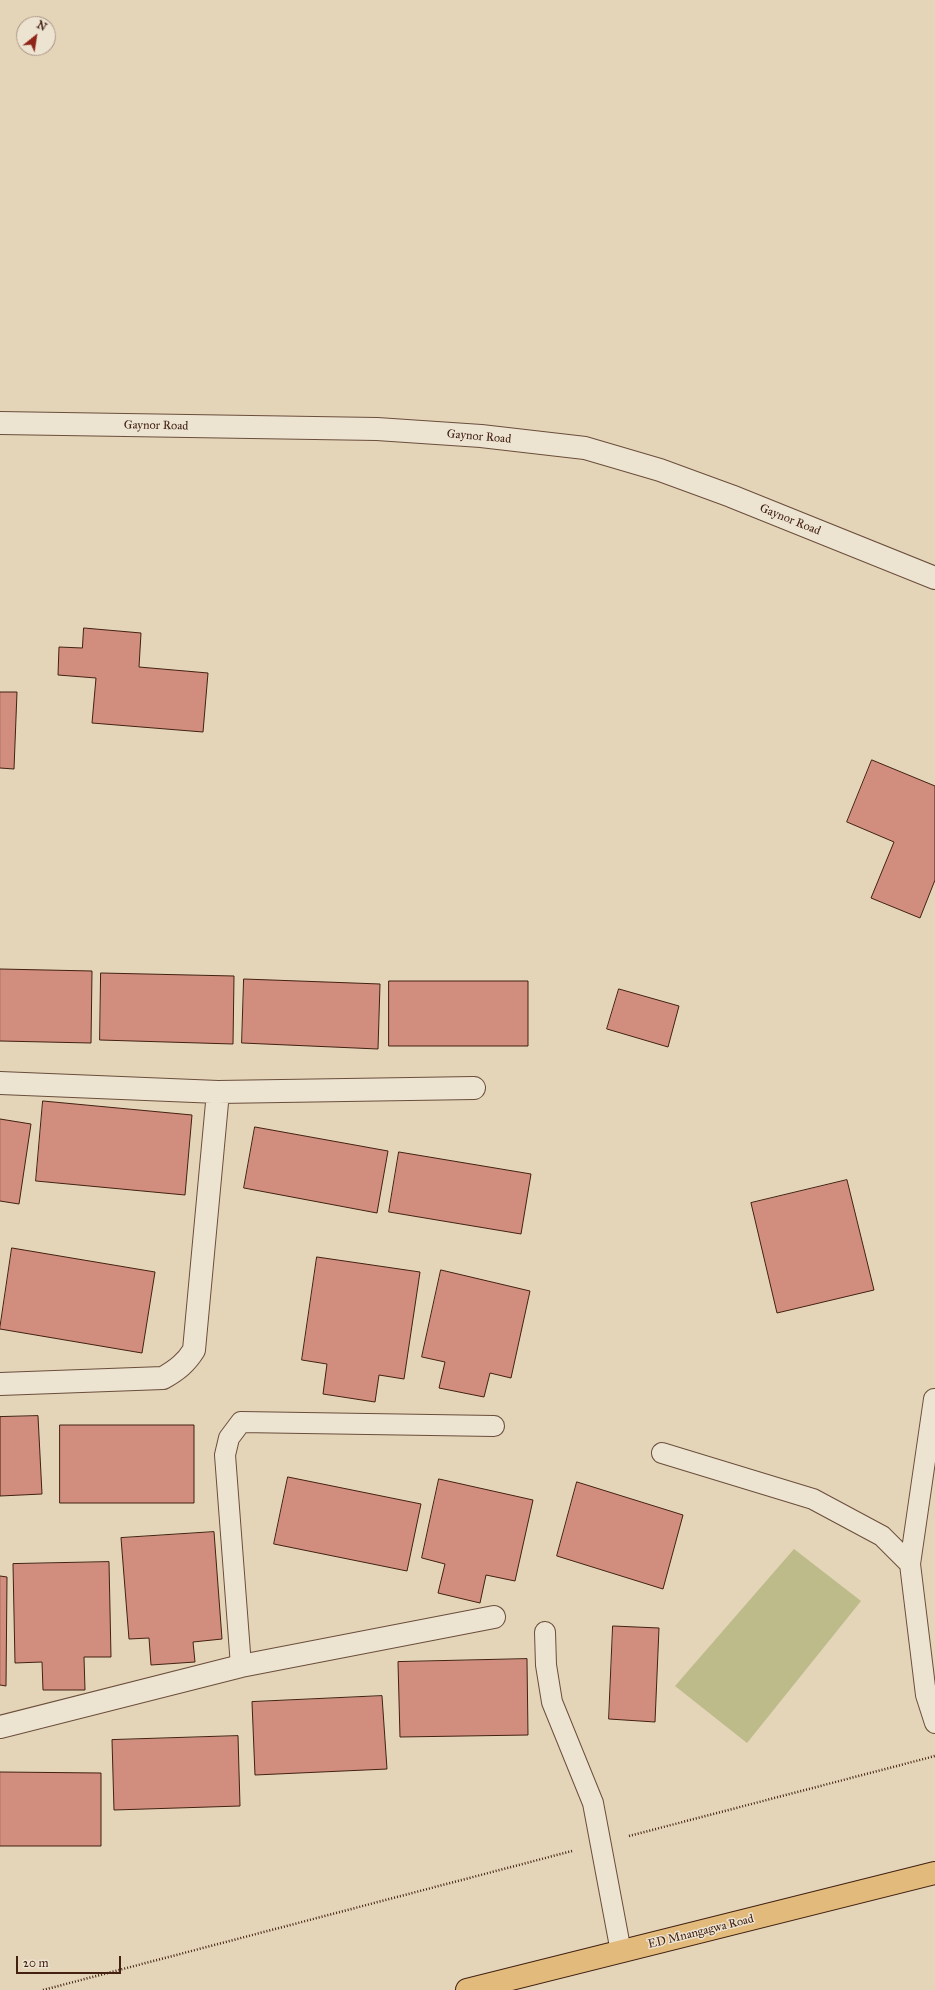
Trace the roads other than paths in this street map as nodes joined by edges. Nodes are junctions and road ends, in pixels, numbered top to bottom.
1 (0, 423) edge
2 (935, 578) edge
3 (0, 1083) edge
4 (474, 1088) dead end
5 (218, 1092) junction
6 (0, 1384) edge
7 (934, 1399) edge
8 (494, 1426) dead end
9 (662, 1453) dead end
10 (910, 1564) junction
11 (494, 1617) dead end
12 (545, 1632) dead end
13 (241, 1666) junction
14 (935, 1723) edge
15 (0, 1727) edge
16 (935, 1873) edge
17 (621, 1952) junction
18 (467, 1990) edge

1 - 2 street, Gaynor Road
3 - 5 street
4 - 5 street
5 - 6 street
7 - 10 lane
8 - 13 lane
9 - 10 lane
10 - 14 lane
11 - 13 street
12 - 17 lane
13 - 15 street
16 - 17 highway, ED Mnangagwa Road
17 - 18 highway, ED Mnangagwa Road

